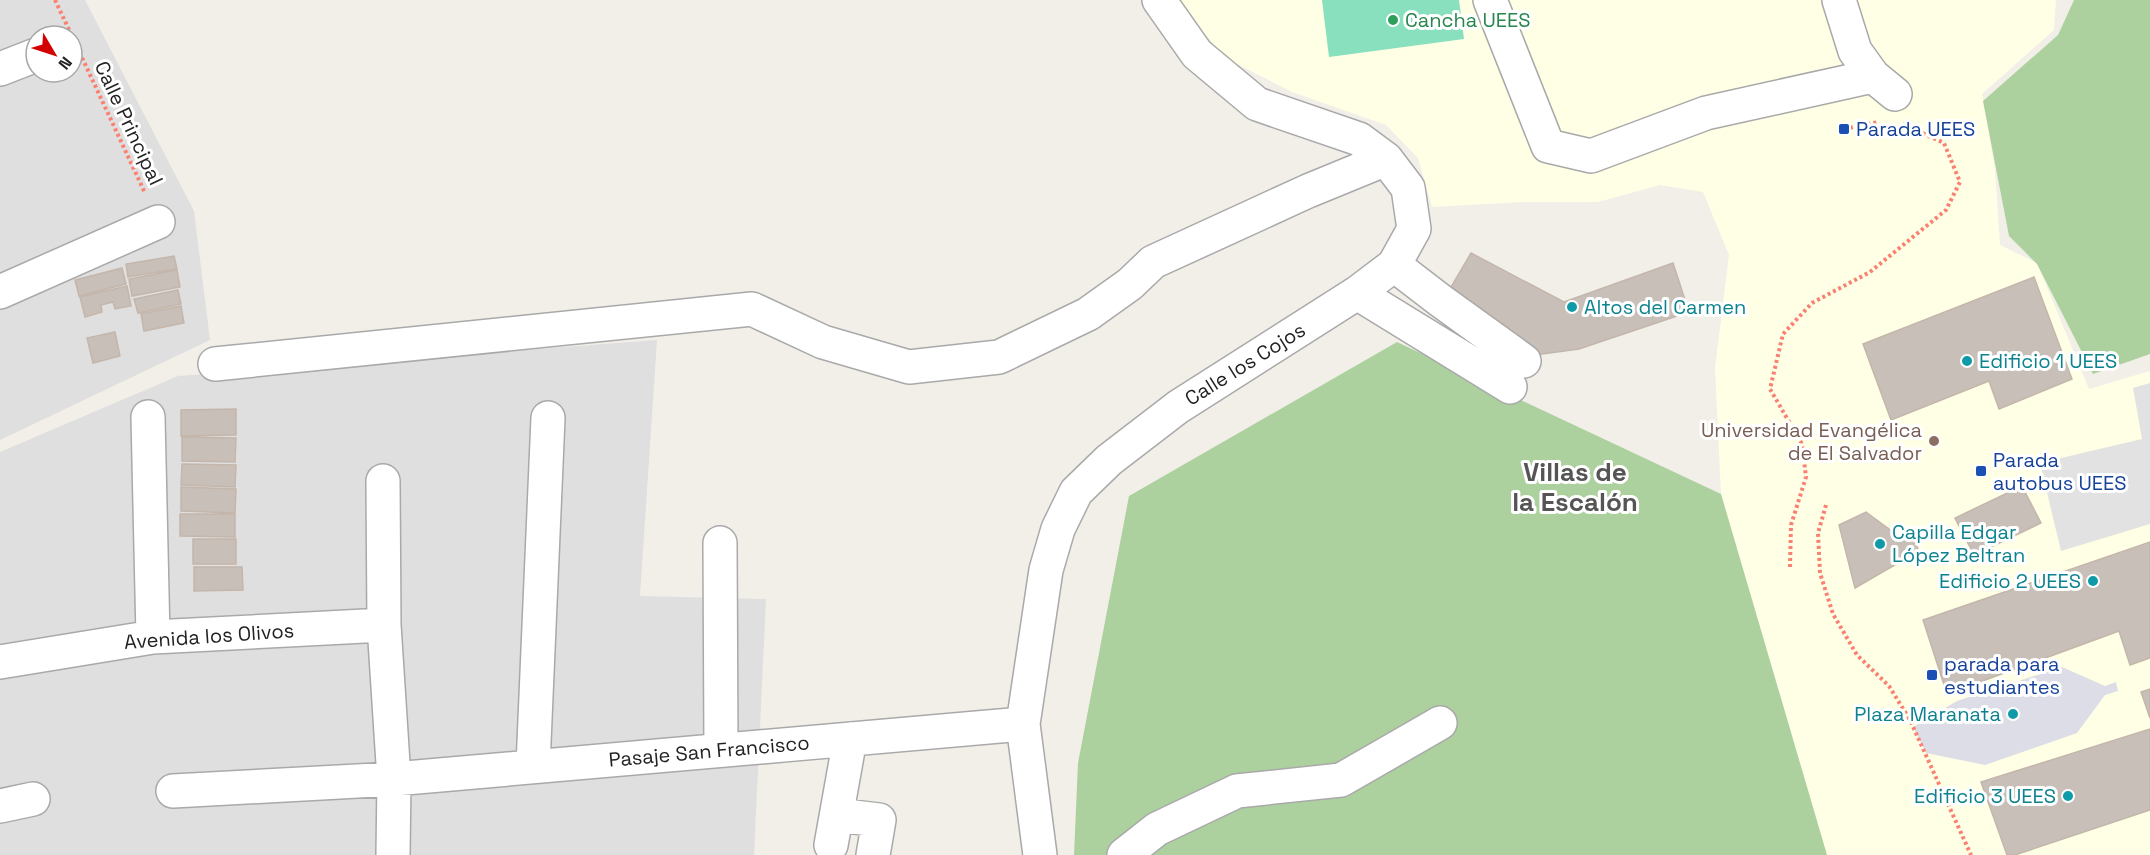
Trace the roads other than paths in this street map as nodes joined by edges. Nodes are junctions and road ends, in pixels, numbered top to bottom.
1 (1159, 0) edge
2 (1490, 0) edge
3 (1844, 3) edge
4 (24, 60) edge
5 (0, 69) edge
6 (1386, 159) junction
7 (158, 222) road end
8 (1394, 265) junction
9 (0, 292) edge
10 (1357, 293) junction
11 (215, 364) dead end
12 (148, 417) dead end
13 (548, 418) dead end
14 (383, 481) dead end
15 (720, 543) dead end
16 (384, 624) junction
17 (153, 637) junction
18 (0, 662) edge
19 (1440, 723) dead end
20 (1023, 724) junction
21 (850, 739) junction
22 (721, 750) junction
23 (533, 766) junction
24 (394, 779) junction
25 (173, 791) dead end
26 (33, 799) dead end
27 (0, 806) edge
28 (393, 855) edge
29 (873, 855) edge
30 (1040, 855) edge
31 (1124, 855) edge

1 - 6 street, Calle los Cojos
2 - 3 street
4 - 5 street
6 - 8 street, Calle los Cojos
6 - 11 street
7 - 9 street
8 - 10 street, Calle los Cojos
8 - 10 street
10 - 20 street, Calle los Cojos
12 - 17 street
13 - 23 street
14 - 16 street
15 - 22 street
16 - 17 street, Avenida los Olivos
16 - 24 street
17 - 18 street, Avenida los Olivos
19 - 31 street
20 - 21 street, Pasaje San Francisco
20 - 30 street, Calle los Cojos
21 - 22 street, Pasaje San Francisco
21 - 29 street
22 - 23 street, Pasaje San Francisco
23 - 24 street, Pasaje San Francisco
24 - 25 street, Pasaje San Francisco
24 - 28 street
26 - 27 street

